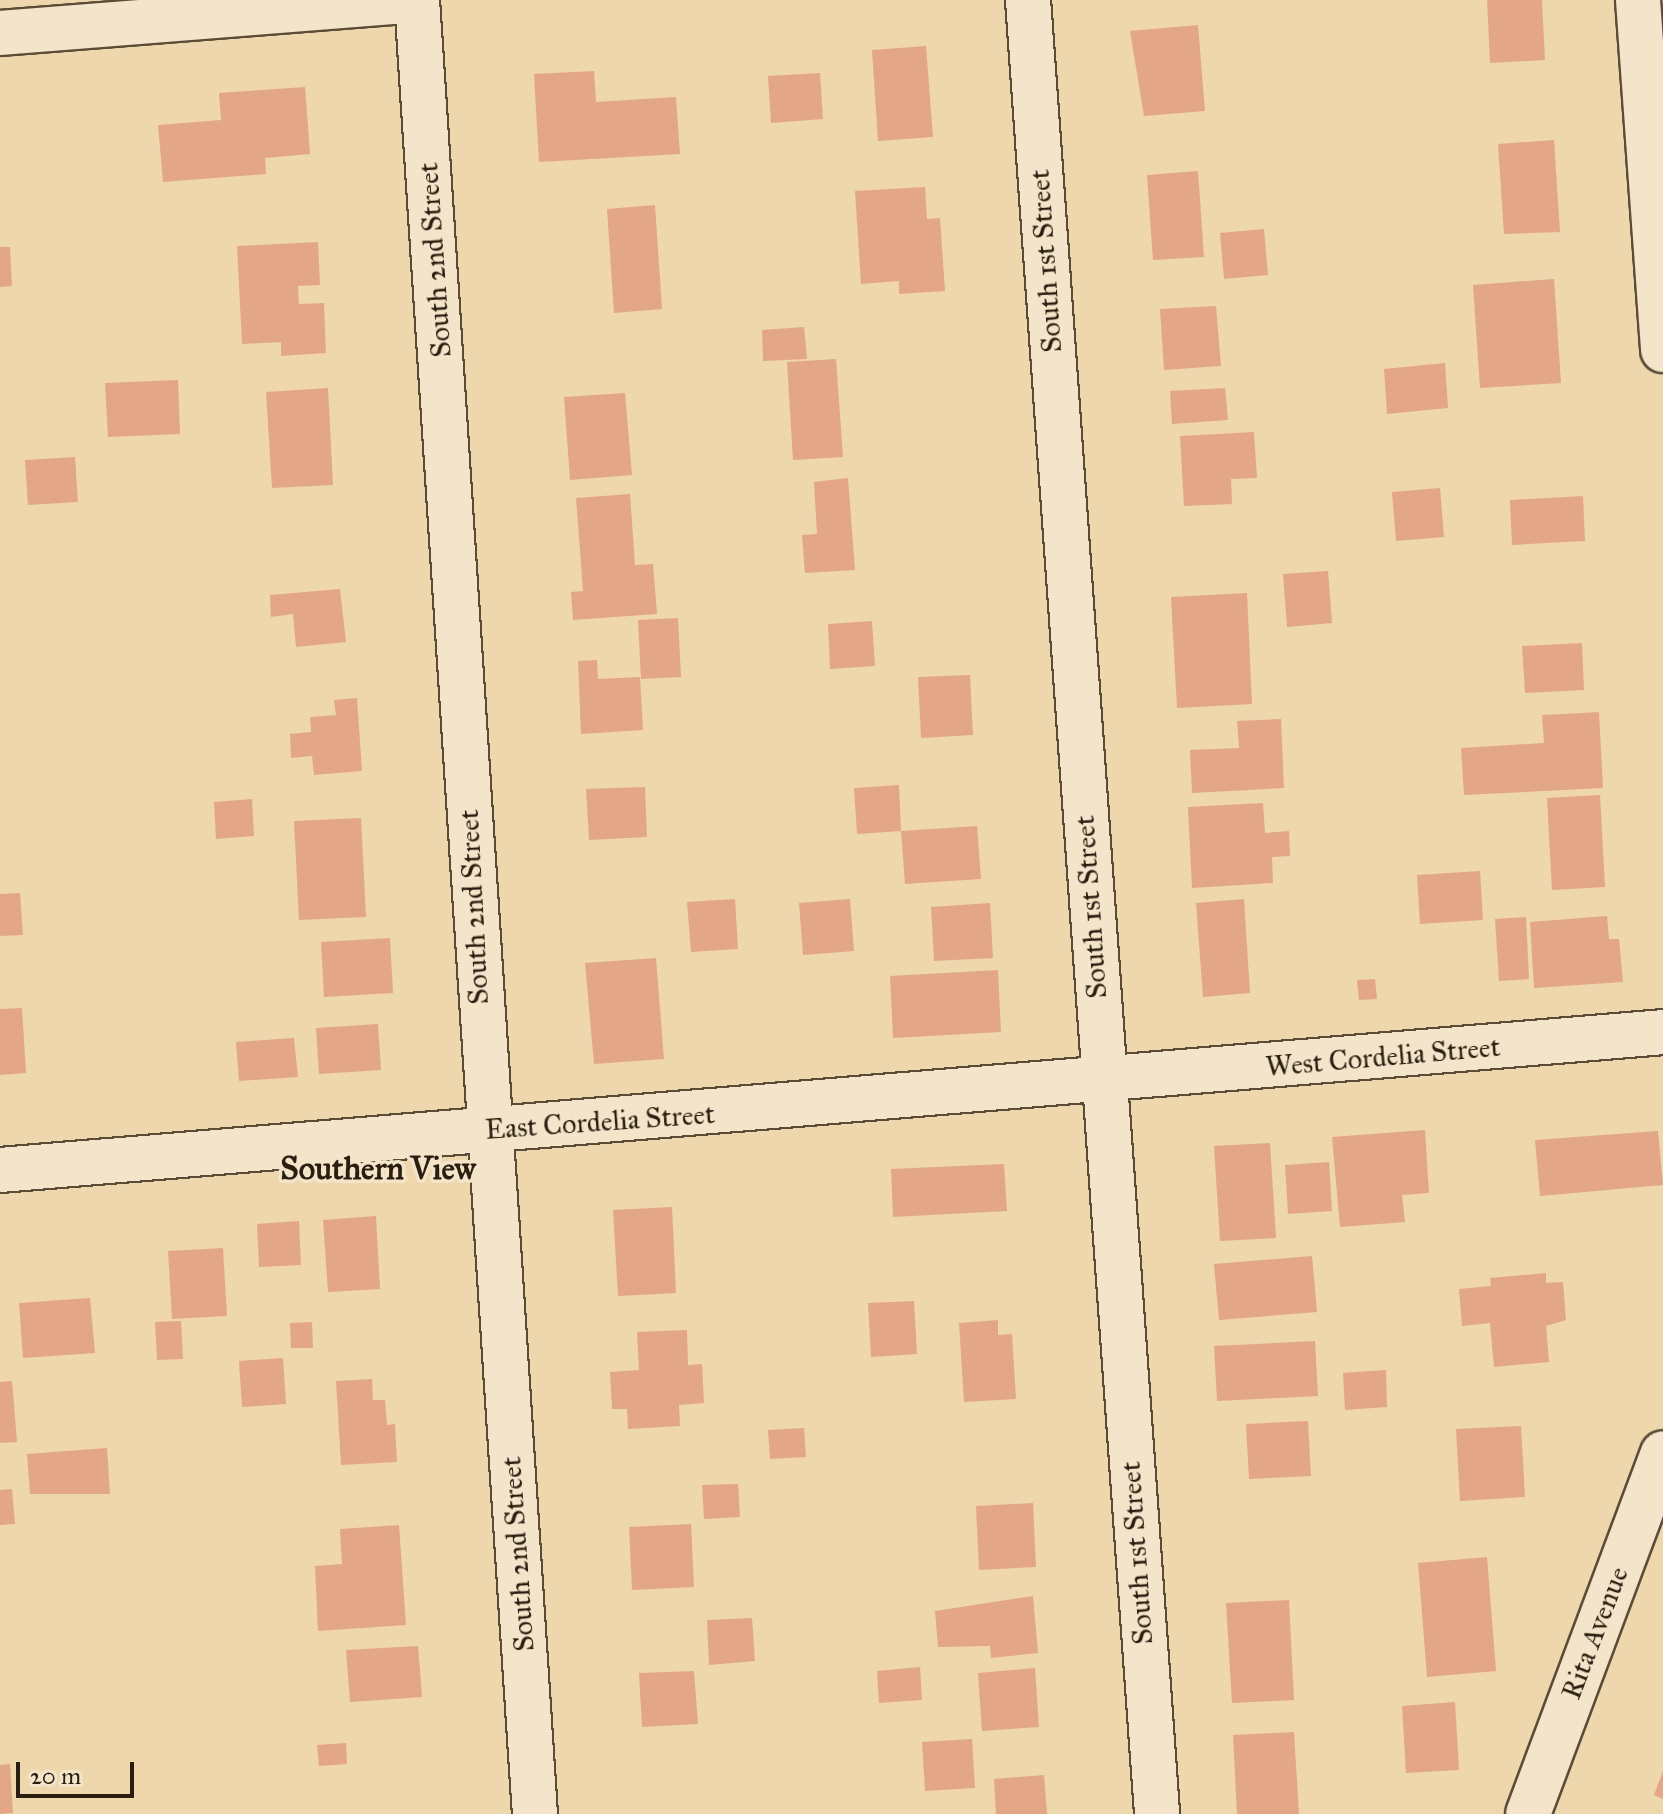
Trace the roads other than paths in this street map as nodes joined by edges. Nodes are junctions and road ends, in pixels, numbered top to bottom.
1 (416, 0) edge
2 (1028, 0) edge
3 (1638, 0) edge
4 (0, 33) edge
5 (1663, 350) edge
6 (1663, 1032) edge
7 (1103, 1082) junction
8 (487, 1130) junction
9 (0, 1170) edge
10 (1663, 1453) edge
11 (535, 1814) edge
12 (1157, 1814) edge
13 (1528, 1814) edge

1 - 4 street
1 - 8 street, South 2nd Street
2 - 7 street, South 1st Street
3 - 5 street
6 - 7 street, West Cordelia Street
7 - 8 street, East Cordelia Street
7 - 12 street, South 1st Street
8 - 9 street, East Cordelia Street
8 - 11 street, South 2nd Street
10 - 13 street, Rita Avenue

